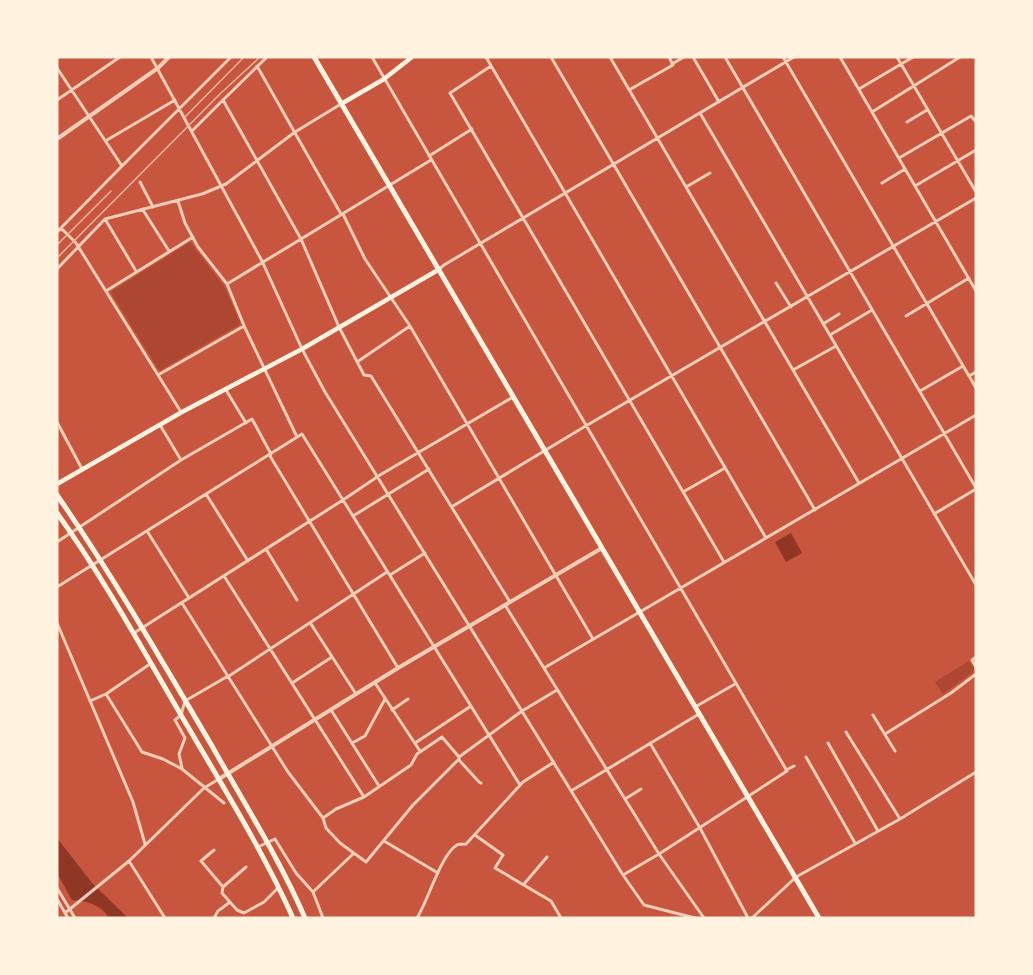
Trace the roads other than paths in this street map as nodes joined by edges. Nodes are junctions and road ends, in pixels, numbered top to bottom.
1 (120, 57) edge
2 (152, 57) edge
3 (169, 57) edge
4 (231, 57) edge
5 (267, 57) edge
6 (314, 57) edge
7 (372, 57) edge
8 (412, 57) edge
9 (486, 57) edge
10 (550, 57) edge
11 (610, 57) edge
12 (669, 57) edge
13 (684, 57) edge
14 (693, 57) edge
15 (724, 57) edge
16 (783, 57) edge
17 (794, 57) edge
18 (840, 57) edge
19 (897, 57) edge
20 (913, 57) edge
21 (960, 57) edge
22 (786, 62) junction
23 (672, 64) junction
24 (901, 64) junction
25 (257, 66) junction
26 (491, 66) junction
27 (57, 68) edge
28 (158, 68) junction
29 (384, 79) junction
30 (913, 84) junction
31 (742, 88) junction
32 (859, 89) junction
33 (72, 90) junction
34 (630, 90) junction
35 (57, 100) edge
36 (175, 100) junction
37 (223, 100) junction
38 (718, 102) junction
39 (340, 104) junction
40 (180, 109) junction
41 (927, 110) junction
42 (872, 111) junction
43 (700, 113) junction
44 (90, 116) junction
45 (907, 122) dead end
46 (976, 122) edge
47 (472, 129) junction
48 (193, 130) junction
49 (295, 132) junction
50 (942, 133) junction
51 (57, 139) edge
52 (658, 139) junction
53 (106, 140) junction
54 (976, 150) edge
55 (429, 156) junction
56 (899, 158) junction
57 (432, 160) junction
58 (257, 161) junction
59 (958, 161) junction
60 (614, 165) junction
61 (122, 166) junction
62 (905, 169) junction
63 (710, 173) dead end
64 (140, 182) dead end
65 (882, 183) dead end
66 (221, 186) junction
67 (389, 186) junction
68 (915, 186) junction
69 (686, 187) junction
70 (976, 192) edge
71 (566, 194) junction
72 (976, 198) edge
73 (178, 201) junction
74 (153, 207) junction
75 (142, 210) junction
76 (342, 214) junction
77 (105, 219) junction
78 (524, 219) junction
79 (936, 222) junction
80 (58, 230) edge
81 (193, 237) junction
82 (301, 239) junction
83 (480, 244) junction
84 (894, 247) junction
85 (78, 248) junction
86 (169, 252) junction
87 (262, 261) junction
88 (57, 269) edge
89 (438, 270) junction
90 (136, 271) junction
91 (850, 272) junction
92 (969, 278) junction
93 (776, 282) dead end
94 (227, 284) junction
95 (106, 291) junction
96 (976, 291) edge
97 (808, 297) junction
98 (391, 298) junction
99 (927, 303) junction
100 (790, 307) junction
101 (872, 310) junction
102 (839, 314) dead end
103 (906, 316) dead end
104 (765, 322) junction
105 (823, 324) junction
106 (244, 326) junction
107 (410, 326) junction
108 (339, 327) junction
109 (830, 335) junction
110 (836, 346) junction
111 (720, 348) junction
112 (302, 349) junction
113 (357, 362) junction
114 (963, 366) junction
115 (264, 369) junction
116 (793, 370) junction
117 (976, 372) edge
118 (158, 375) junction
119 (672, 376) junction
120 (969, 376) junction
121 (976, 388) edge
122 (226, 390) junction
123 (920, 391) junction
124 (514, 396) junction
125 (630, 401) junction
126 (182, 412) junction
127 (976, 415) edge
128 (57, 422) edge
129 (246, 423) junction
130 (467, 423) junction
131 (160, 425) junction
132 (586, 426) junction
133 (944, 433) junction
134 (297, 437) junction
135 (546, 449) junction
136 (418, 452) junction
137 (271, 454) junction
138 (902, 459) junction
139 (181, 460) junction
140 (725, 468) junction
141 (82, 469) junction
142 (429, 469) junction
143 (378, 477) junction
144 (498, 477) junction
145 (859, 483) junction
146 (57, 484) edge
147 (976, 488) edge
148 (683, 492) junction
149 (206, 494) junction
150 (389, 494) junction
151 (57, 495) edge
152 (343, 501) junction
153 (452, 507) junction
154 (814, 510) junction
155 (57, 513) edge
156 (934, 514) junction
157 (353, 516) junction
158 (309, 522) junction
159 (79, 527) junction
160 (147, 531) junction
161 (71, 532) junction
162 (766, 537) junction
163 (57, 542) edge
164 (602, 548) junction
165 (266, 549) junction
166 (425, 553) junction
167 (100, 560) junction
168 (248, 561) junction
169 (724, 562) junction
170 (93, 566) junction
171 (389, 573) junction
172 (555, 575) junction
173 (224, 576) junction
174 (976, 585) edge
175 (57, 587) edge
176 (680, 588) junction
177 (353, 596) junction
178 (189, 598) junction
179 (297, 600) dead end
180 (510, 602) junction
181 (182, 603) junction
182 (505, 605) junction
183 (640, 611) junction
184 (57, 623) edge
185 (311, 624) junction
186 (470, 626) junction
187 (142, 628) junction
188 (134, 633) junction
189 (593, 639) junction
190 (435, 646) junction
191 (271, 650) junction
192 (332, 657) junction
193 (976, 657) edge
194 (151, 663) junction
195 (976, 667) edge
196 (398, 668) junction
197 (544, 668) junction
198 (976, 674) edge
199 (228, 676) junction
200 (292, 683) junction
201 (375, 683) junction
202 (735, 684) junction
203 (558, 690) junction
204 (106, 694) junction
205 (356, 694) junction
206 (385, 699) junction
207 (408, 699) dead end
208 (90, 701) junction
209 (185, 701) junction
210 (471, 706) junction
211 (695, 707) junction
212 (331, 710) junction
213 (392, 710) junction
214 (522, 711) junction
215 (699, 714) junction
216 (181, 715) junction
217 (873, 715) dead end
218 (315, 719) junction
219 (846, 732) dead end
220 (885, 734) junction
221 (489, 735) junction
222 (352, 743) junction
223 (415, 743) junction
224 (650, 743) junction
225 (828, 743) dead end
226 (272, 746) junction
227 (895, 751) dead end
228 (420, 752) junction
229 (806, 757) dead end
230 (459, 758) junction
231 (554, 762) junction
232 (794, 766) dead end
233 (182, 769) junction
234 (607, 769) junction
235 (786, 770) junction
236 (976, 772) edge
237 (227, 774) junction
238 (219, 779) junction
239 (481, 783) dead end
240 (520, 785) junction
241 (380, 786) junction
242 (205, 788) junction
243 (640, 789) dead end
244 (571, 790) junction
245 (364, 797) junction
246 (748, 797) junction
247 (625, 799) junction
248 (224, 803) dead end
249 (322, 818) junction
250 (900, 819) junction
251 (700, 828) junction
252 (878, 831) junction
253 (475, 836) junction
254 (267, 842) junction
255 (384, 842) junction
256 (855, 843) junction
257 (145, 844) junction
258 (258, 847) junction
259 (214, 850) dead end
260 (353, 854) junction
261 (659, 854) junction
262 (547, 857) dead end
263 (128, 862) junction
264 (246, 867) dead end
265 (438, 873) junction
266 (623, 875) junction
267 (796, 877) junction
268 (524, 884) junction
269 (223, 887) junction
270 (279, 887) junction
271 (57, 888) edge
272 (313, 892) junction
273 (57, 899) edge
274 (230, 902) junction
275 (65, 913) junction
276 (68, 918) edge
277 (75, 918) edge
278 (165, 918) edge
279 (214, 918) edge
280 (293, 918) edge
281 (305, 918) edge
282 (323, 918) edge
283 (417, 918) edge
284 (561, 918) edge
285 (695, 918) edge
286 (704, 918) edge
287 (750, 918) edge
288 (819, 918) edge

1 - 33 street
2 - 28 street
3 - 28 street
4 - 40 street
5 - 25 street
6 - 39 main road
7 - 29 street
8 - 29 main road
9 - 26 street
10 - 60 street
11 - 34 street
12 - 23 street
13 - 23 street
14 - 38 street
15 - 31 street
16 - 22 street
17 - 22 street
18 - 32 street
19 - 24 street
20 - 24 street
21 - 30 street
22 - 31 street
22 - 84 street
23 - 34 street
24 - 30 street
24 - 32 street
25 - 37 street
25 - 49 street
26 - 47 street
26 - 71 street
27 - 33 street
28 - 36 street
28 - 44 street
29 - 39 main road
29 - 55 street
30 - 41 street
30 - 42 street
31 - 38 street
31 - 91 street
32 - 42 street
33 - 35 street
33 - 44 street
34 - 52 street
36 - 40 street
36 - 53 street
37 - 48 street
37 - 58 street
38 - 43 street
39 - 49 street
39 - 67 main road
40 - 48 street
40 - 61 street
41 - 45 street
41 - 50 street
42 - 56 street
43 - 52 street
43 - 97 street
44 - 51 street
44 - 53 street
46 - 50 street
47 - 55 street
47 - 78 street
48 - 66 street
49 - 58 street
49 - 76 street
50 - 56 street
50 - 59 street
52 - 60 street
52 - 69 street
53 - 61 street
54 - 59 street
55 - 57 street
56 - 62 street
57 - 67 street
57 - 83 street
58 - 66 street
58 - 82 street
59 - 68 street
59 - 70 street
60 - 71 street
60 - 111 street
61 - 80 street
62 - 65 street
62 - 68 street
63 - 69 street
64 - 74 street
66 - 73 street
66 - 87 street
67 - 76 street
67 - 89 main road
68 - 79 street
69 - 104 street
71 - 78 street
71 - 119 street
72 - 79 street
73 - 74 street
73 - 81 street
74 - 75 street
75 - 77 street
75 - 86 street
76 - 82 street
76 - 98 street
77 - 85 street
77 - 90 street
78 - 83 street
78 - 125 street
79 - 84 street
79 - 92 street
80 - 85 street
81 - 86 street
81 - 94 street
82 - 87 street
82 - 108 street
83 - 89 street
83 - 132 street
84 - 91 street
84 - 99 street
85 - 88 street
85 - 95 street
86 - 90 street
87 - 94 street
87 - 112 street
89 - 98 main road
89 - 124 main road
90 - 95 street
91 - 97 street
91 - 101 street
92 - 96 street
92 - 99 street
93 - 100 street
94 - 106 street
95 - 118 street
97 - 100 street
97 - 105 street
98 - 107 street
98 - 108 main road
99 - 103 street
99 - 114 street
100 - 104 street
101 - 109 street
101 - 123 street
102 - 105 street
104 - 111 street
104 - 116 street
105 - 109 street
106 - 115 street
106 - 118 street
107 - 113 street
107 - 130 street
108 - 112 main road
108 - 113 street
109 - 110 street
110 - 116 street
110 - 138 street
111 - 119 street
111 - 154 street
112 - 115 main road
112 - 143 street
113 - 136 street
114 - 120 street
114 - 123 street
115 - 122 main road
115 - 134 street
116 - 145 street
117 - 120 street
118 - 126 street
119 - 125 street
119 - 140 street
120 - 121 street
122 - 126 main road
122 - 129 street
123 - 133 street
124 - 130 street
124 - 135 main road
125 - 132 street
125 - 148 street
126 - 131 main road
127 - 133 street
128 - 141 street
129 - 137 street
129 - 139 street
130 - 136 street
130 - 144 street
131 - 139 street
131 - 141 main road
132 - 135 street
132 - 176 street
133 - 138 street
133 - 147 street
134 - 137 street
134 - 152 street
135 - 144 street
135 - 164 main road
136 - 142 street
136 - 143 street
137 - 149 street
137 - 158 street
138 - 145 street
138 - 156 street
139 - 159 street
140 - 148 street
140 - 162 street
141 - 146 main road
142 - 150 street
142 - 153 street
143 - 150 street
143 - 152 street
144 - 153 street
144 - 172 street
145 - 154 street
147 - 156 street
148 - 169 street
149 - 160 street
149 - 168 street
150 - 157 street
150 - 166 street
151 - 159 main road
152 - 157 street
152 - 158 street
153 - 180 street
154 - 162 street
155 - 161 main road
156 - 174 street
157 - 171 street
158 - 165 street
158 - 177 street
159 - 161 street
159 - 167 main road
160 - 167 street
160 - 178 street
161 - 163 street
161 - 170 main road
162 - 169 street
164 - 172 street
164 - 183 main road
165 - 168 street
165 - 179 street
166 - 171 street
166 - 186 street
167 - 170 street
167 - 187 main road
168 - 173 street
169 - 176 street
170 - 175 street
170 - 188 main road
171 - 177 street
171 - 190 street
172 - 180 street
172 - 189 street
173 - 178 street
173 - 191 street
176 - 183 street
176 - 202 street
177 - 185 street
177 - 196 street
178 - 181 street
180 - 182 street
181 - 187 street
181 - 199 street
182 - 186 street
182 - 197 street
183 - 189 street
183 - 211 main road
184 - 208 street
185 - 191 street
185 - 192 street
186 - 190 street
186 - 214 street
187 - 188 street
187 - 209 main road
188 - 194 main road
189 - 197 street
190 - 196 street
190 - 210 street
191 - 199 street
191 - 200 street
192 - 200 street
192 - 205 street
193 - 195 street
194 - 204 street
194 - 216 main road
196 - 201 street
197 - 203 street
198 - 220 street
199 - 209 street
199 - 226 street
200 - 218 street
201 - 205 street
201 - 206 street
202 - 211 street
202 - 235 street
203 - 214 street
203 - 234 street
204 - 208 street
204 - 233 street
205 - 212 street
206 - 213 street
206 - 222 street
207 - 213 street
208 - 257 street
209 - 216 street
209 - 237 main road
210 - 221 street
210 - 223 street
211 - 215 main road
212 - 218 street
212 - 222 street
213 - 223 street
214 - 221 street
214 - 231 street
215 - 224 street
215 - 246 main road
216 - 233 street
216 - 238 main road
217 - 220 street
218 - 226 street
218 - 245 street
219 - 250 street
220 - 227 street
221 - 230 street
221 - 240 street
222 - 241 street
223 - 228 street
224 - 234 street
224 - 251 street
225 - 252 street
226 - 237 street
226 - 249 street
228 - 230 street
228 - 241 street
229 - 256 street
230 - 239 street
230 - 255 street
231 - 240 street
231 - 244 street
232 - 235 street
233 - 242 street
234 - 244 street
234 - 247 street
235 - 246 street
236 - 250 street
237 - 238 street
237 - 254 main road
238 - 242 street
238 - 258 main road
240 - 253 street
241 - 245 street
242 - 248 street
242 - 257 street
243 - 247 street
244 - 266 street
245 - 249 street
246 - 251 street
246 - 267 main road
247 - 261 street
249 - 260 street
250 - 252 street
251 - 261 street
251 - 287 street
252 - 256 street
253 - 265 street
253 - 268 street
254 - 258 street
254 - 272 street
254 - 281 main road
255 - 260 street
255 - 265 street
256 - 267 street
257 - 263 street
258 - 270 main road
259 - 269 street
260 - 272 street
261 - 266 street
261 - 286 street
262 - 268 street
263 - 275 street
263 - 278 street
264 - 269 street
265 - 283 street
266 - 285 street
267 - 287 street
267 - 288 main road
268 - 284 street
269 - 274 street
270 - 274 street
270 - 280 main road
271 - 277 street
272 - 282 street
273 - 275 street
274 - 279 street
275 - 276 street

